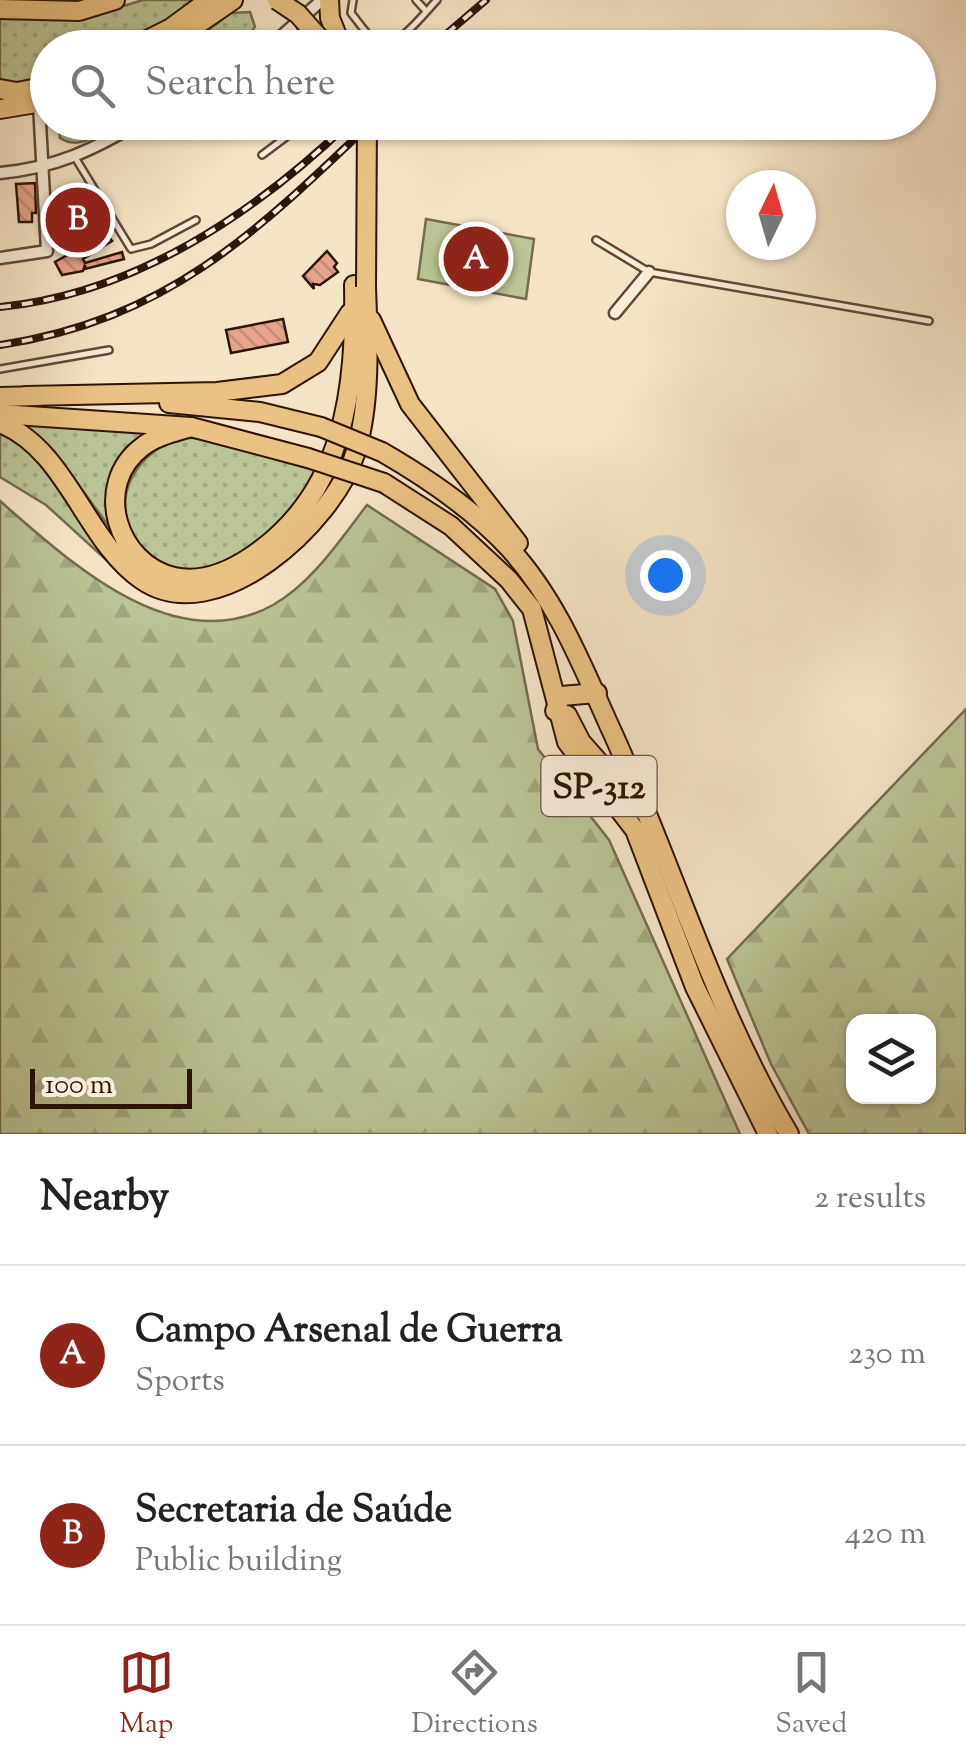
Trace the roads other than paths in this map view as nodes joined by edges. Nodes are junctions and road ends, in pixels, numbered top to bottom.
1 (22, 0) edge
2 (72, 0) edge
3 (115, 0) edge
4 (225, 0) edge
5 (276, 0) edge
6 (294, 0) edge
7 (325, 0) edge
8 (353, 0) edge
9 (416, 0) edge
10 (437, 0) edge
11 (0, 10) edge
12 (426, 11) junction
13 (167, 30) edge
14 (186, 30) edge
15 (292, 30) edge
16 (312, 30) edge
17 (324, 30) edge
18 (336, 30) edge
19 (367, 30) edge
20 (406, 30) edge
21 (0, 89) edge
22 (30, 89) edge
23 (30, 104) edge
24 (0, 109) edge
25 (43, 140) edge
26 (109, 140) edge
27 (282, 140) edge
28 (357, 140) edge
29 (366, 140) edge
30 (262, 155) dead end
31 (76, 159) junction
32 (43, 169) junction
33 (0, 173) edge
34 (196, 220) dead end
35 (596, 240) dead end
36 (0, 258) edge
37 (649, 272) junction
38 (360, 296) junction
39 (615, 312) dead end
40 (928, 322) dead end
41 (109, 350) dead end
42 (1, 369) edge
43 (26, 396) junction
44 (0, 397) edge
45 (0, 414) edge
46 (0, 423) edge
47 (191, 427) junction
48 (544, 594) junction
49 (560, 618) junction
50 (596, 692) junction
51 (558, 704) junction
52 (662, 848) junction
53 (768, 1134) edge
54 (789, 1134) edge

1 - 2 main road
3 - 11 main road
4 - 13 main road
4 - 14 main road
5 - 16 main road, bridge
6 - 17 main road
7 - 15 street
7 - 18 main road
8 - 19 lane
9 - 12 lane
10 - 12 lane
12 - 20 lane
21 - 22 main road
23 - 24 main road
25 - 32 street
26 - 31 street
27 - 30 lane
28 - 38 main road, SP-312
29 - 38 main road, SP-312, bridge
31 - 32 street
31 - 34 lane
32 - 33 street
32 - 36 street
35 - 37 lane
37 - 39 street
37 - 40 lane
38 - 43 main road
38 - 46 main road
38 - 47 main road, SP-312
38 - 49 main road, SP-312
41 - 42 lane
43 - 44 main road
43 - 48 main road, bridge
45 - 47 main road
47 - 51 main road, SP-312, bridge
48 - 49 main road
48 - 51 main road
49 - 50 main road, SP-312
50 - 51 main road
50 - 52 main road, SP-312
51 - 52 main road
51 - 53 main road, SP-312
52 - 54 main road, SP-312

